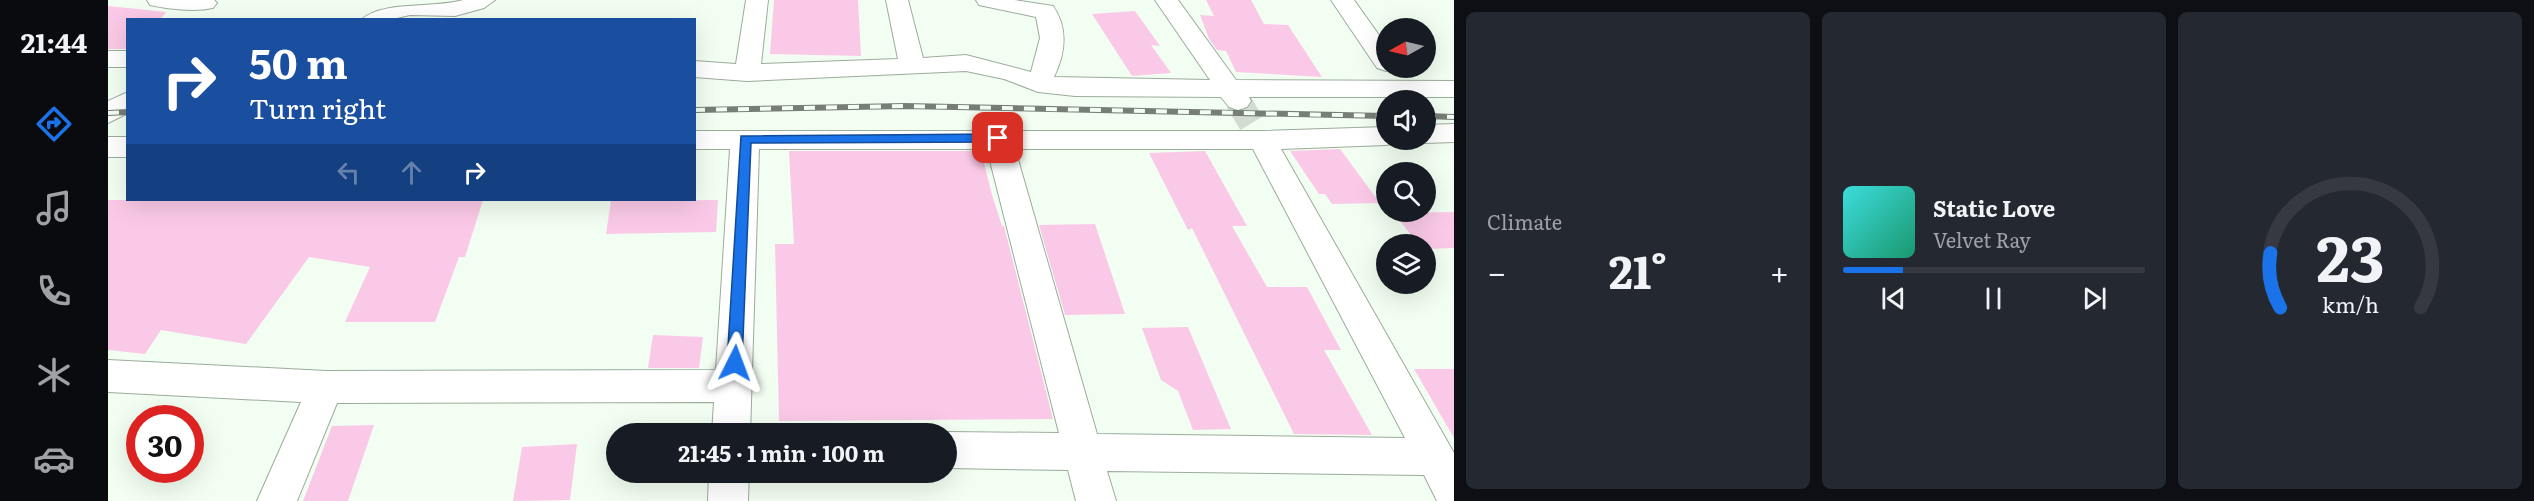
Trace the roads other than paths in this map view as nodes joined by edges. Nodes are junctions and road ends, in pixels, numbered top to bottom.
1 (158, 0) edge
2 (484, 0) edge
3 (757, 0) edge
4 (897, 0) edge
5 (987, 0) edge
6 (1166, 0) edge
7 (1342, 0) edge
8 (201, 8) edge
9 (374, 18) edge
10 (1376, 49) edge
11 (108, 59) edge
12 (126, 59) edge
13 (912, 66) junction
14 (696, 69) edge
15 (747, 73) junction
16 (1396, 78) edge
17 (1038, 84) junction
18 (1404, 89) junction
19 (1454, 89) edge
20 (1235, 95) junction
21 (126, 101) edge
22 (108, 114) edge
23 (1454, 133) edge
24 (1436, 134) edge
25 (1376, 136) edge
26 (1260, 137) junction
27 (998, 138) junction
28 (745, 139) junction
29 (696, 140) edge
30 (108, 147) edge
31 (126, 147) edge
32 (108, 376) edge
33 (734, 386) junction
34 (327, 387) junction
35 (732, 423) edge
36 (957, 450) edge
37 (1083, 452) junction
38 (1433, 457) junction
39 (729, 483) edge
40 (1454, 492) edge
41 (277, 501) edge
42 (728, 501) edge
43 (1096, 501) edge

1 - 8 street
2 - 9 street
3 - 15 street
4 - 13 street
5 - 17 street
6 - 20 street
7 - 10 street
11 - 12 street
13 - 15 street
13 - 17 street
14 - 15 street
16 - 18 street
17 - 20 street
18 - 19 street
18 - 20 street
21 - 22 street
23 - 24 street
25 - 26 street
26 - 27 street
26 - 38 street
27 - 28 street
27 - 37 street
28 - 29 street
28 - 33 street
30 - 31 street
32 - 34 street
33 - 34 street
33 - 35 street
34 - 41 street
36 - 37 street
37 - 38 street
37 - 43 street
38 - 40 street
39 - 42 street

